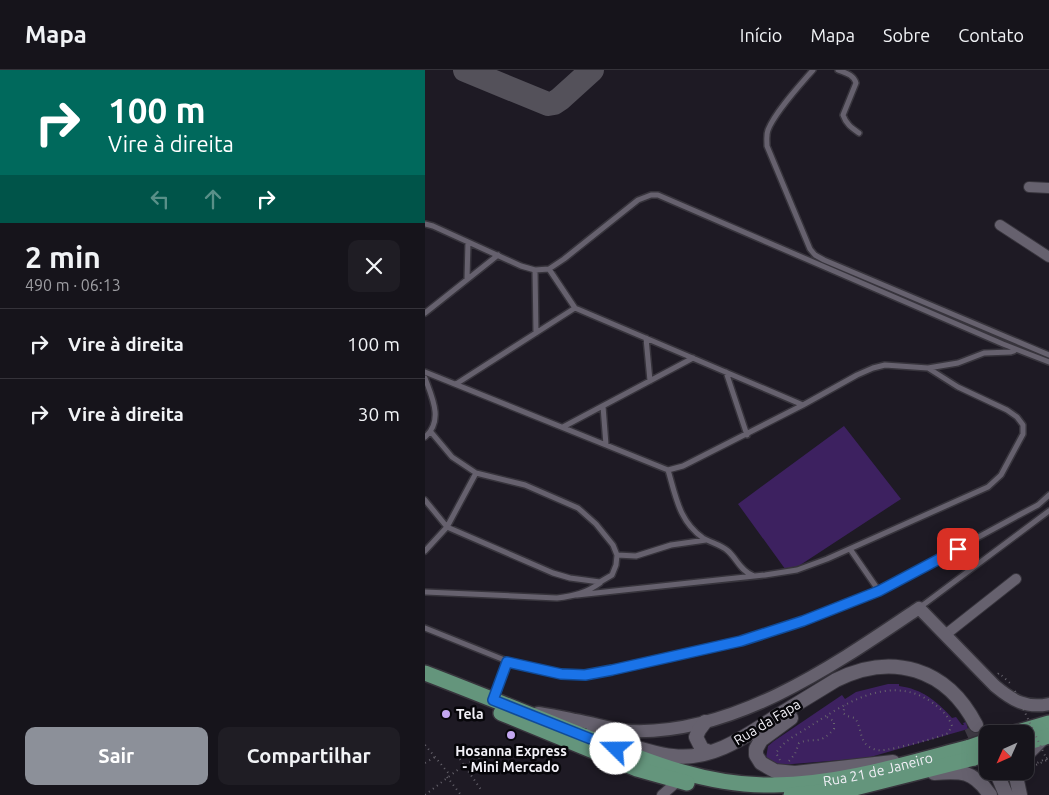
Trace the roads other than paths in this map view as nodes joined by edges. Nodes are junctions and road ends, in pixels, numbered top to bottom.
1 (813, 70) edge
2 (838, 70) edge
3 (859, 133) dead end
4 (1029, 187) dead end
5 (1049, 188) edge
6 (425, 224) edge
7 (1000, 225) dead end
8 (468, 242) junction
9 (498, 255) junction
10 (1049, 257) edge
11 (549, 269) junction
12 (535, 270) junction
13 (467, 279) junction
14 (575, 308) junction
15 (425, 313) edge
16 (537, 333) junction
17 (646, 338) junction
18 (1013, 348) junction
19 (1049, 355) edge
20 (693, 358) junction
21 (1049, 362) edge
22 (928, 368) junction
23 (425, 372) edge
24 (726, 372) junction
25 (425, 378) edge
26 (650, 381) junction
27 (456, 384) junction
28 (803, 405) junction
29 (603, 406) junction
30 (563, 427) junction
31 (431, 432) junction
32 (747, 434) junction
33 (425, 437) edge
34 (606, 445) junction
35 (668, 470) junction
36 (476, 474) junction
37 (1049, 495) edge
38 (425, 500) edge
39 (1049, 512) edge
40 (447, 527) junction
41 (706, 540) junction
42 (850, 549) junction
43 (425, 551) edge
44 (617, 555) junction
45 (754, 576) junction
46 (1016, 579) dead end
47 (600, 582) junction
48 (879, 591) junction
49 (425, 592) edge
50 (577, 595) junction
51 (919, 608) junction
52 (425, 628) edge
53 (945, 635) junction
54 (507, 662) junction
55 (425, 673) edge
56 (425, 683) edge
57 (493, 700) junction
58 (1049, 704) edge
59 (527, 713) junction
60 (705, 722) junction
61 (1049, 723) edge
62 (1034, 727) edge
63 (1046, 737) edge
64 (1034, 748) edge
65 (710, 752) junction
66 (977, 753) edge
67 (921, 760) junction
68 (908, 775) junction
69 (996, 780) edge
70 (1000, 780) edge
71 (1017, 780) edge
72 (678, 781) junction
73 (662, 795) edge
74 (765, 795) edge
75 (791, 795) edge
76 (990, 795) edge
77 (1002, 795) edge
78 (1006, 795) edge
79 (1020, 795) edge

1 - 19 lane
2 - 3 lane
4 - 5 street
6 - 8 lane
7 - 10 street
8 - 9 lane
8 - 13 lane
9 - 12 lane
9 - 13 lane
11 - 12 lane
11 - 14 lane
11 - 18 lane
12 - 16 lane
13 - 15 lane
14 - 16 lane
14 - 17 lane
16 - 27 lane
17 - 20 lane
17 - 26 lane
18 - 21 lane
18 - 22 lane
20 - 24 lane
20 - 26 lane
22 - 28 lane
22 - 42 lane
23 - 27 lane
24 - 28 lane
24 - 32 lane
25 - 31 lane
26 - 29 lane
27 - 30 lane
28 - 32 lane
29 - 30 lane
29 - 34 lane
30 - 34 lane
31 - 33 lane
31 - 36 lane
32 - 35 lane
34 - 35 lane
35 - 41 lane
36 - 40 lane
36 - 44 lane
37 - 48 lane
38 - 40 lane
39 - 51 lane
40 - 43 lane
40 - 47 lane
41 - 44 lane
41 - 45 lane
42 - 45 lane
42 - 48 lane
44 - 47 lane
45 - 50 lane
46 - 53 street
47 - 50 lane
48 - 54 lane
49 - 50 lane
51 - 53 street
51 - 60 street
52 - 54 lane
53 - 58 street
54 - 57 lane
55 - 57 main road, Rua 21 de Janeiro
56 - 72 main road
57 - 59 main road, Rua 21 de Janeiro
59 - 60 street
59 - 65 main road, Rua da Fapa
59 - 67 main road, Rua 21 de Janeiro
60 - 65 main road
61 - 62 main road
63 - 64 main road
65 - 67 main road, Rua da Fapa
66 - 67 main road, Rua 21 de Janeiro
66 - 68 main road
68 - 75 main road
68 - 76 main road
69 - 77 main road
70 - 78 main road
71 - 79 main road
72 - 73 street
72 - 74 main road

